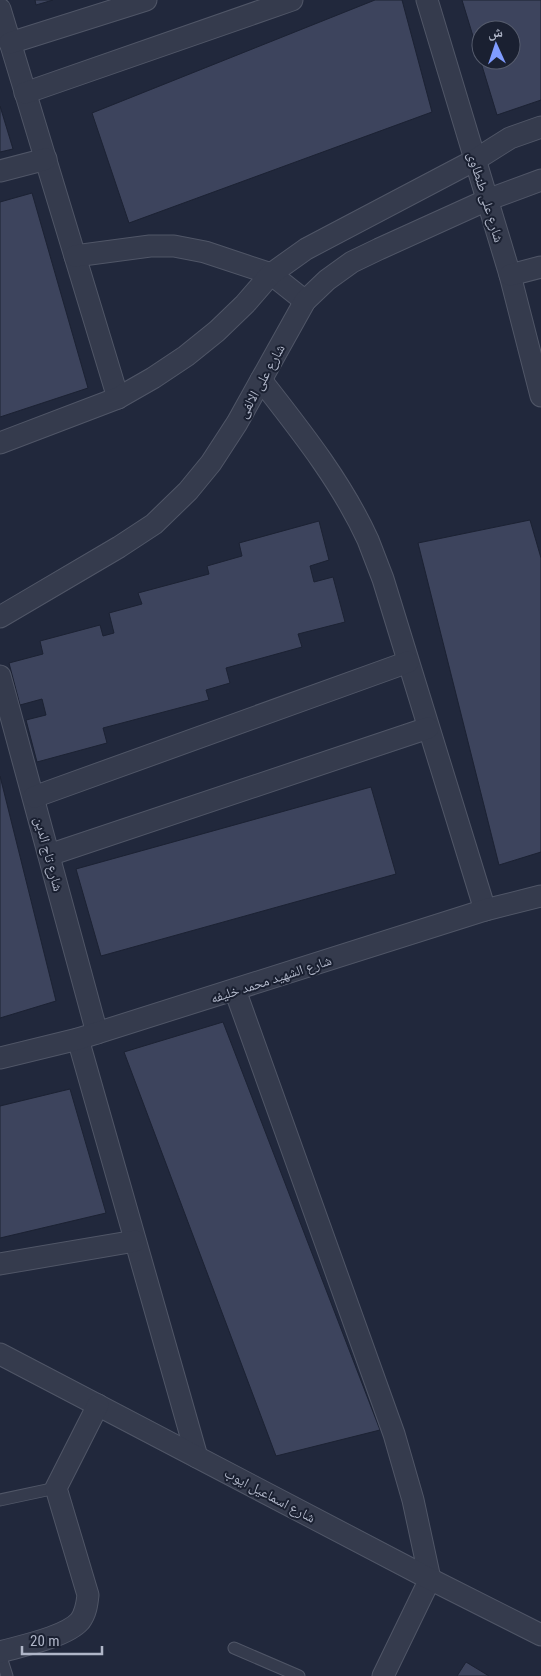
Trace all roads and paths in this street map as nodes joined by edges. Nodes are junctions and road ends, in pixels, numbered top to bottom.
1 (146, 0) edge
2 (292, 0) edge
3 (427, 0) edge
4 (0, 9) edge
5 (10, 43) junction
6 (26, 93) junction
7 (541, 127) edge
8 (46, 159) junction
9 (475, 160) junction
10 (0, 171) edge
11 (541, 180) edge
12 (487, 200) junction
13 (76, 256) junction
14 (541, 267) edge
15 (272, 274) junction
16 (510, 275) junction
17 (305, 301) junction
18 (261, 380) junction
19 (541, 396) edge
20 (118, 398) junction
21 (0, 443) edge
22 (0, 617) edge
23 (408, 662) junction
24 (0, 676) edge
25 (428, 728) junction
26 (34, 797) junction
27 (49, 855) junction
28 (541, 896) edge
29 (486, 910) junction
30 (235, 990) junction
31 (88, 1036) junction
32 (0, 1058) edge
33 (136, 1241) junction
34 (0, 1264) edge
35 (0, 1354) edge
36 (98, 1405) junction
37 (197, 1457) junction
38 (56, 1488) junction
39 (0, 1500) edge
40 (430, 1579) junction
41 (541, 1635) edge
42 (234, 1648) dead end
43 (0, 1653) edge
44 (7, 1676) edge
45 (299, 1676) edge
46 (383, 1676) edge

1 - 5 street
2 - 6 street
3 - 9 street, شارع على طنطاوى
4 - 5 street
5 - 6 street
6 - 8 street
7 - 9 street
8 - 10 street
8 - 13 street
9 - 12 street, شارع على طنطاوى
9 - 15 street
11 - 12 street, شارع على الالفى
12 - 16 street, شارع على طنطاوى
12 - 17 street, شارع على الالفى
13 - 15 street
13 - 20 street
14 - 16 street
15 - 17 street
15 - 20 street
16 - 19 street, شارع على طنطاوى
17 - 18 street, شارع على الالفى
18 - 22 street, شارع على الالفى
18 - 23 street
20 - 21 street
23 - 25 street
23 - 26 street
24 - 26 street, شارع تاج الدين
25 - 27 street
25 - 29 street
26 - 27 street, شارع تاج الدين
27 - 31 street, شارع تاج الدين
28 - 29 street, شارع الشهيد محمد خليفه
29 - 30 street, شارع الشهيد محمد خليفه
30 - 31 street, شارع الشهيد محمد خليفه
30 - 40 street
31 - 32 street, شارع الشهيد محمد خليفه
31 - 33 street, شارع تاج الدين
33 - 34 street
33 - 37 street, شارع تاج الدين
35 - 36 street, شارع اسماعيل ايوب
36 - 37 street, شارع اسماعيل ايوب
36 - 38 street
37 - 40 street, شارع اسماعيل ايوب
38 - 39 lane
38 - 43 street
40 - 41 street, شارع اسماعيل ايوب
40 - 46 street
42 - 45 lane
43 - 44 lane

